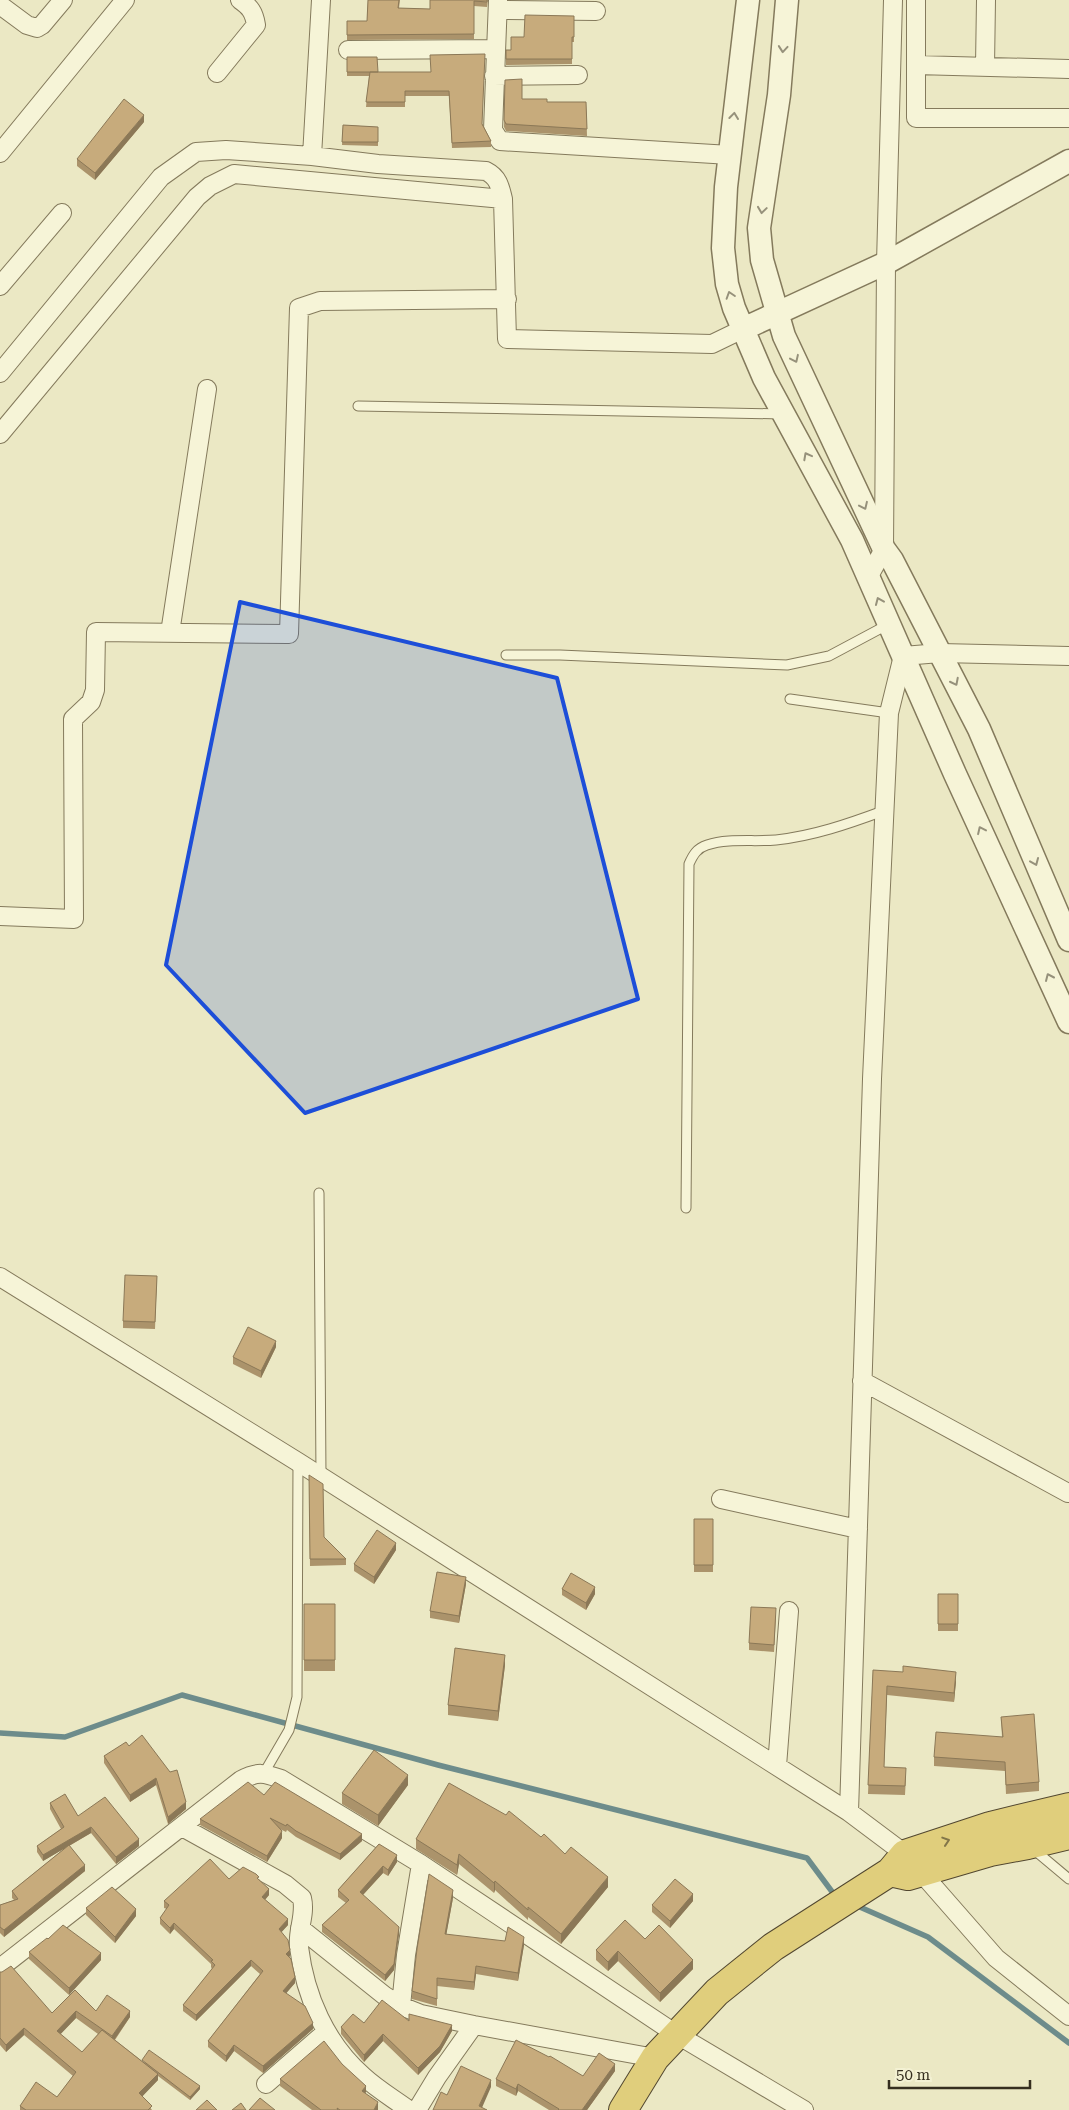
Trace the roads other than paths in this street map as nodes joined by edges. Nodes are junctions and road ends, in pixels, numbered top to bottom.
1 (63, 0) edge
2 (125, 0) edge
3 (240, 0) edge
4 (321, 0) edge
5 (748, 0) edge
6 (787, 0) edge
7 (893, 0) edge
8 (916, 0) edge
9 (986, 0) edge
10 (0, 5) edge
11 (498, 5) edge
12 (596, 11) dead end
13 (496, 49) junction
14 (348, 50) dead end
15 (916, 65) junction
16 (985, 66) junction
17 (1069, 69) edge
18 (216, 73) dead end
19 (578, 75) dead end
20 (494, 76) junction
21 (1069, 118) edge
22 (0, 153) edge
23 (730, 155) junction
24 (312, 156) junction
25 (1069, 161) edge
26 (503, 199) junction
27 (62, 212) dead end
28 (886, 263) junction
29 (0, 286) edge
30 (507, 299) junction
31 (778, 314) junction
32 (743, 330) junction
33 (0, 373) edge
34 (207, 389) dead end
35 (358, 406) dead end
36 (785, 414) junction
37 (0, 434) edge
38 (884, 549) junction
39 (869, 576) junction
40 (889, 624) junction
41 (170, 633) junction
42 (940, 653) junction
43 (506, 655) dead end
44 (903, 656) junction
45 (1069, 656) edge
46 (790, 700) dead end
47 (889, 713) junction
48 (883, 811) junction
49 (0, 916) edge
50 (1069, 940) edge
51 (1069, 1022) edge
52 (319, 1193) dead end
53 (686, 1208) dead end
54 (0, 1277) edge
55 (862, 1381) junction
56 (298, 1462) junction
57 (321, 1477) junction
58 (1068, 1493) edge
59 (721, 1498) dead end
60 (858, 1528) junction
61 (789, 1611) dead end
62 (777, 1766) junction
63 (264, 1773) junction
64 (1069, 1807) edge
65 (849, 1812) junction
66 (182, 1827) junction
67 (1069, 1834) edge
68 (1028, 1845) junction
69 (420, 1864) junction
70 (897, 1871) junction
71 (1069, 1880) edge
72 (300, 1928) junction
73 (0, 1968) edge
74 (401, 2006) junction
75 (1069, 2016) edge
76 (474, 2025) junction
77 (326, 2032) junction
78 (676, 2034) junction
79 (655, 2058) junction
80 (266, 2084) dead end
81 (409, 2110) edge
82 (417, 2110) edge
83 (623, 2110) edge
84 (804, 2110) edge

1 - 10 street
2 - 22 street
3 - 18 street
4 - 24 street
23 -> 5 street
6 -> 31 street
7 - 28 street
8 - 15 street
9 - 16 street
11 - 12 street
11 - 13 street
13 - 14 street
13 - 20 street
15 - 16 street
15 - 21 street
16 - 17 street
19 - 20 street
20 - 23 street
32 -> 23 street
24 - 26 street
24 - 33 street
25 - 28 street
26 - 30 street
26 - 37 street
27 - 29 street
28 - 31 street
28 - 38 street
30 - 32 street
30 - 41 street
31 - 32 street
31 -> 38 street
32 - 36 street
34 - 41 street
35 - 36 lane
39 -> 36 street
38 - 39 street
38 - 42 street
40 -> 39 street
40 - 43 lane
40 - 44 street
41 - 49 street
42 - 44 street
42 - 45 street
42 -> 50 street
44 - 47 street
51 -> 44 street
46 - 47 lane
47 - 48 street
48 - 53 lane
48 - 55 street
52 - 57 lane
54 - 56 street
55 - 58 street
55 - 60 street
56 - 57 street
56 - 63 lane
57 - 62 street
59 - 60 street
60 - 65 street
61 - 62 street
62 - 65 street
63 - 66 street
63 - 69 street
70 -> 64 highway
65 - 70 street
66 - 72 street
66 - 73 street
67 - 68 highway
68 - 70 highway
68 - 71 lane
69 - 74 street
69 - 78 street
70 - 75 street
70 - 78 highway
72 - 74 street
72 - 77 street
74 - 76 street
76 - 79 street
76 - 82 street
77 - 80 street
77 - 81 street
78 - 79 highway
78 - 84 street
79 - 83 highway

